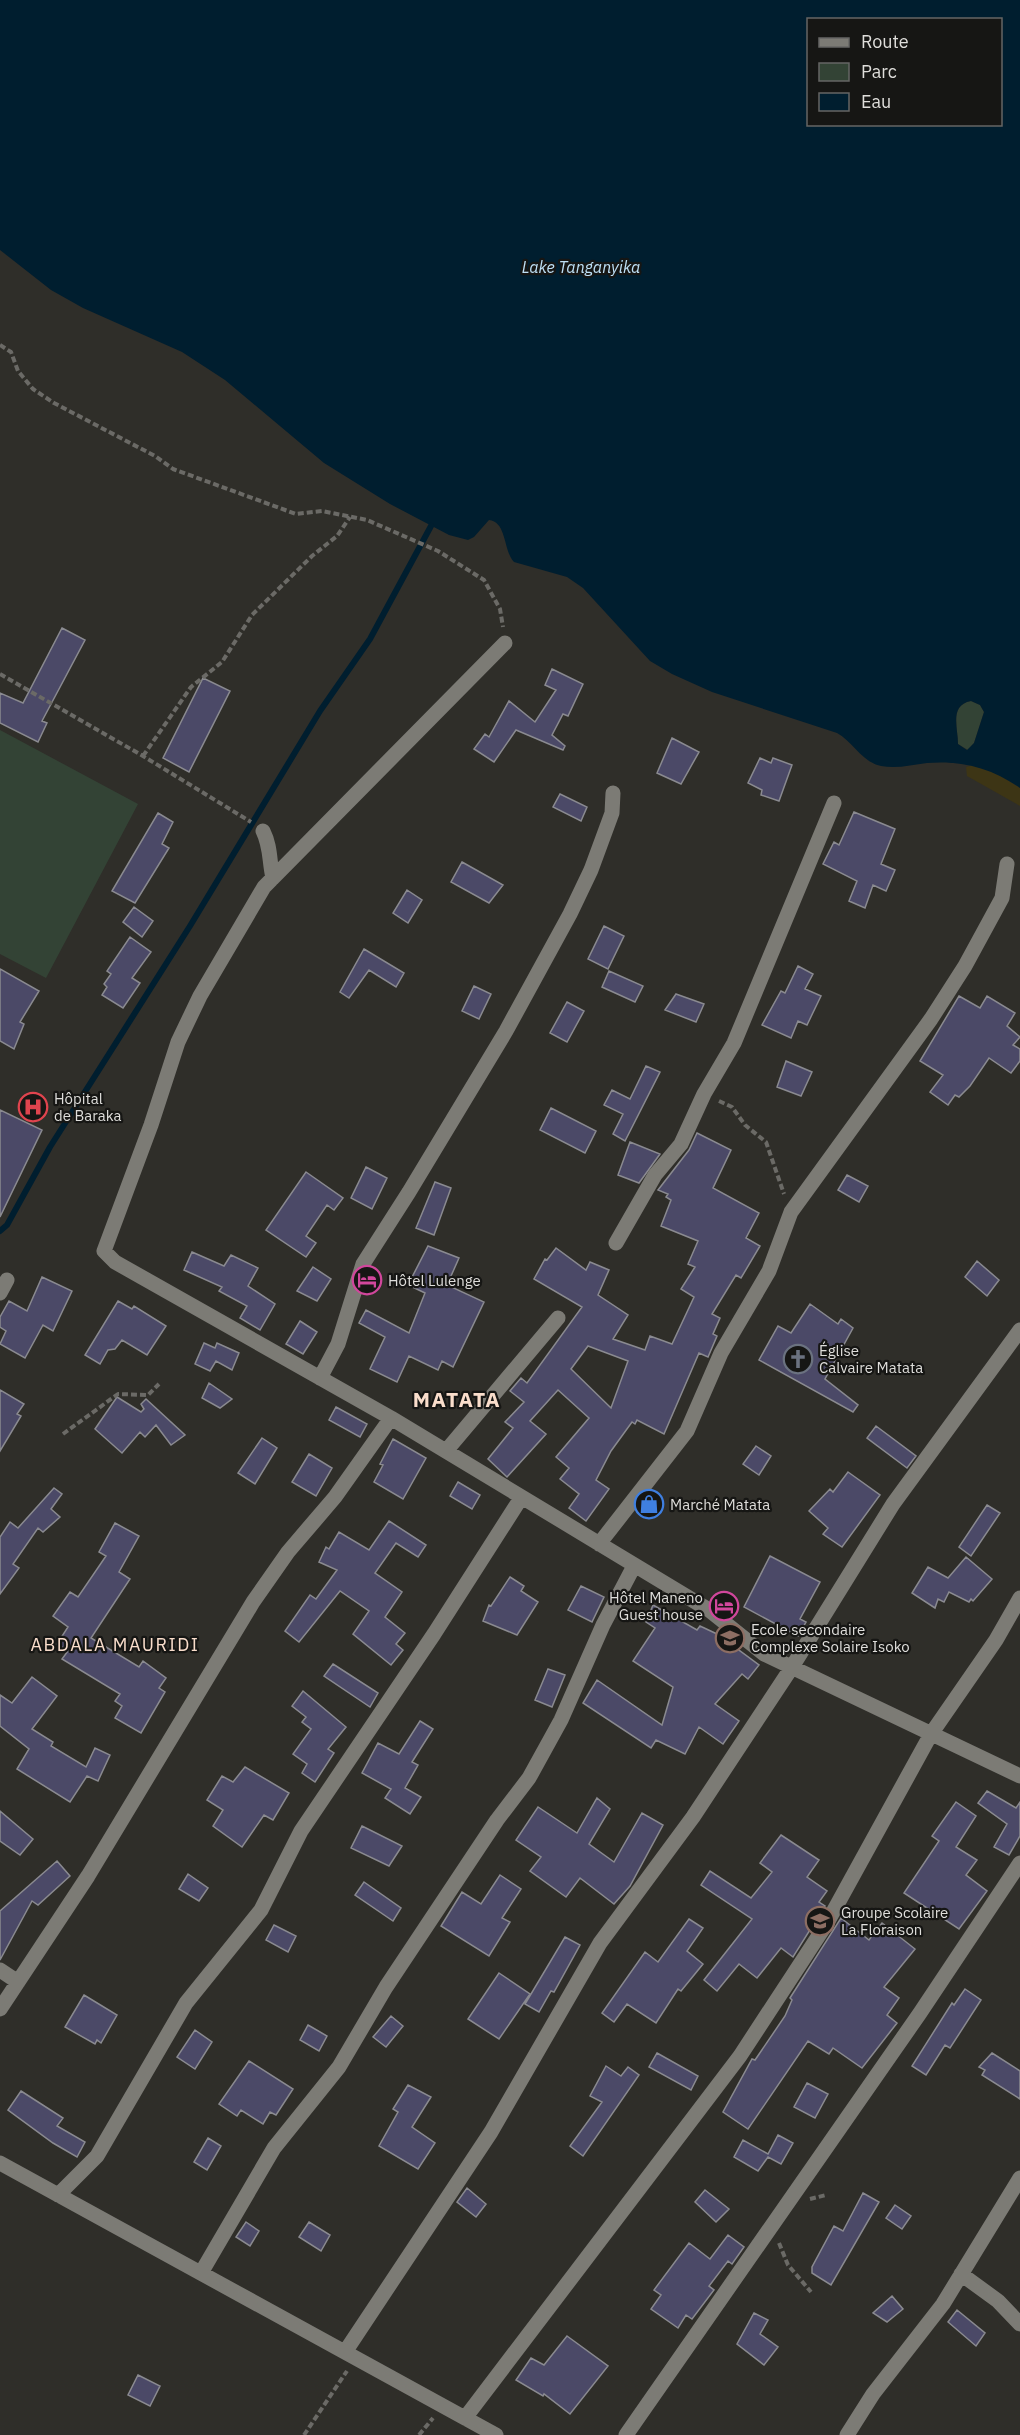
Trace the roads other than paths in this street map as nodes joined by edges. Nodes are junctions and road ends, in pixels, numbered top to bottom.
1 (505, 643) road end
2 (614, 793) dead end
3 (834, 803) dead end
4 (263, 831) road end
5 (1007, 864) dead end
6 (273, 878) junction
7 (616, 1243) dead end
8 (558, 1318) dead end
9 (1020, 1330) edge
10 (320, 1378) junction
11 (391, 1418) junction
12 (446, 1451) junction
13 (521, 1498) junction
14 (599, 1544) junction
15 (634, 1566) junction
16 (1020, 1598) edge
17 (792, 1667) junction
18 (931, 1734) junction
19 (1020, 1776) edge
20 (1020, 1863) edge
21 (0, 1970) edge
22 (18, 1982) junction
23 (0, 2009) edge
24 (0, 2163) edge
25 (1020, 2178) edge
26 (58, 2195) junction
27 (201, 2273) junction
28 (961, 2274) junction
29 (1020, 2324) edge
30 (350, 2355) junction
31 (465, 2418) junction
32 (496, 2435) edge
33 (626, 2435) edge
34 (847, 2435) edge

1 - 6 street
2 - 10 street
3 - 7 street
4 - 6 street
5 - 14 street
6 - 10 street
8 - 12 street
9 - 17 street
10 - 11 street
11 - 12 street
11 - 22 street
12 - 13 street
13 - 14 street
13 - 26 street
14 - 15 street
15 - 17 street
15 - 27 street
16 - 18 street
17 - 18 street
17 - 30 street
18 - 19 street
18 - 31 street
20 - 33 street
21 - 22 street
22 - 23 street
24 - 26 street
25 - 28 street
26 - 27 street
27 - 30 street
28 - 29 street
28 - 34 street
30 - 31 street
31 - 32 street

